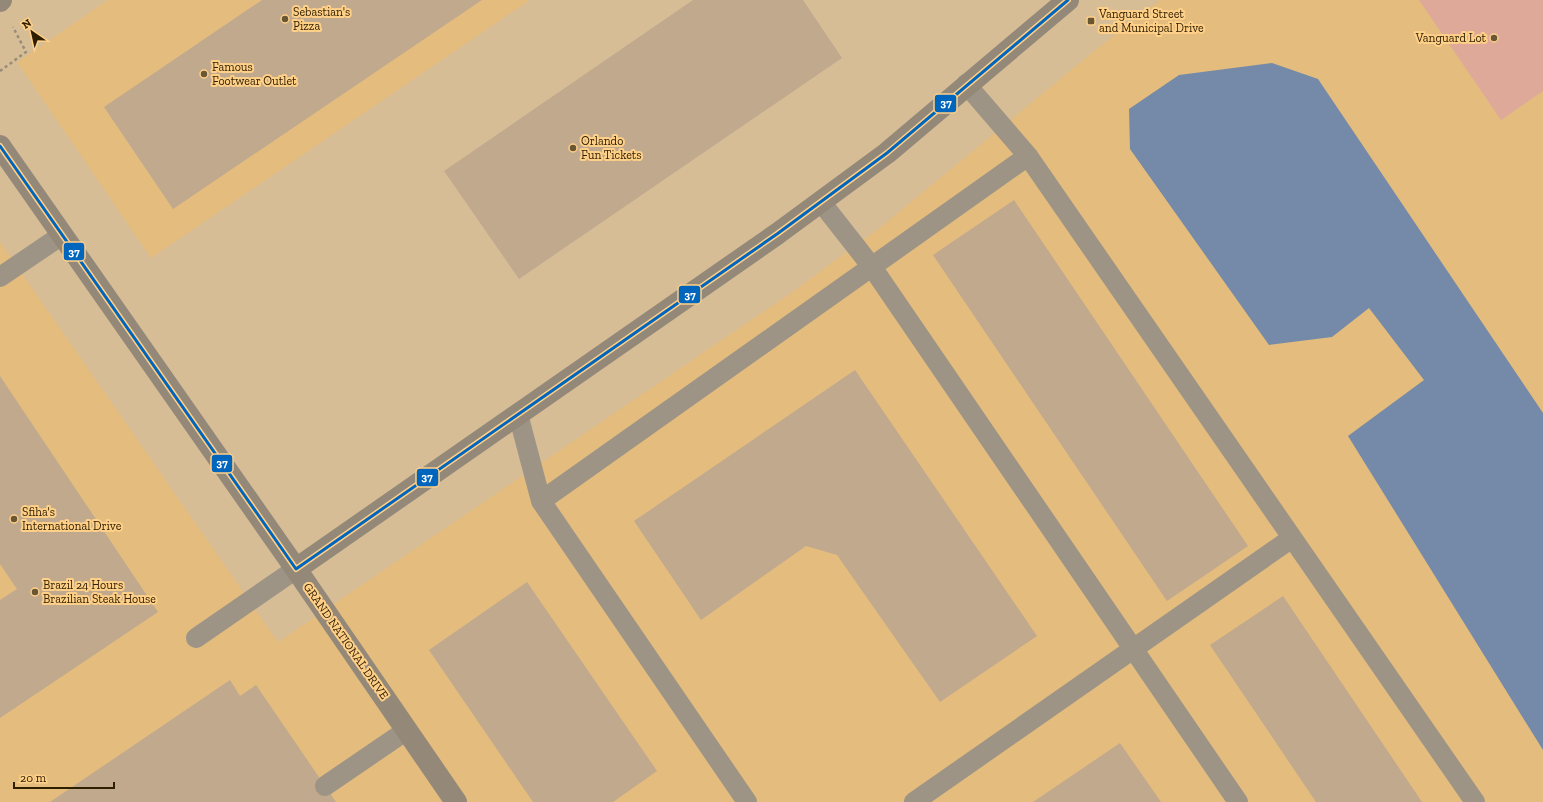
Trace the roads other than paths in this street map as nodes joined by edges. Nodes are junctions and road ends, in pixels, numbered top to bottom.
1 (1068, 0) edge
2 (966, 84) junction
3 (0, 146) edge
4 (1028, 156) junction
5 (821, 202) junction
6 (62, 235) junction
7 (872, 267) junction
8 (0, 277) edge
9 (518, 414) junction
10 (542, 501) junction
11 (1292, 538) junction
12 (296, 569) junction
13 (196, 638) dead end
14 (1133, 649) junction
15 (408, 730) junction
16 (325, 786) dead end
17 (456, 802) edge
18 (747, 802) edge
19 (914, 802) edge
20 (1238, 802) edge
21 (1475, 802) edge

1 - 2 street
2 - 4 lane
2 - 5 street
3 - 6 street, GRAND NATIONAL DRIVE
4 - 7 lane
4 - 11 lane
5 - 7 lane
5 - 9 street
6 - 8 lane
6 - 12 street, GRAND NATIONAL DRIVE
7 - 10 lane
7 - 14 lane
9 - 10 lane
9 - 12 street
10 - 18 lane
11 - 14 lane
11 - 21 lane
12 - 13 lane
12 - 15 street, GRAND NATIONAL DRIVE
14 - 19 lane
14 - 20 lane
15 - 16 lane
15 - 17 street, GRAND NATIONAL DRIVE

